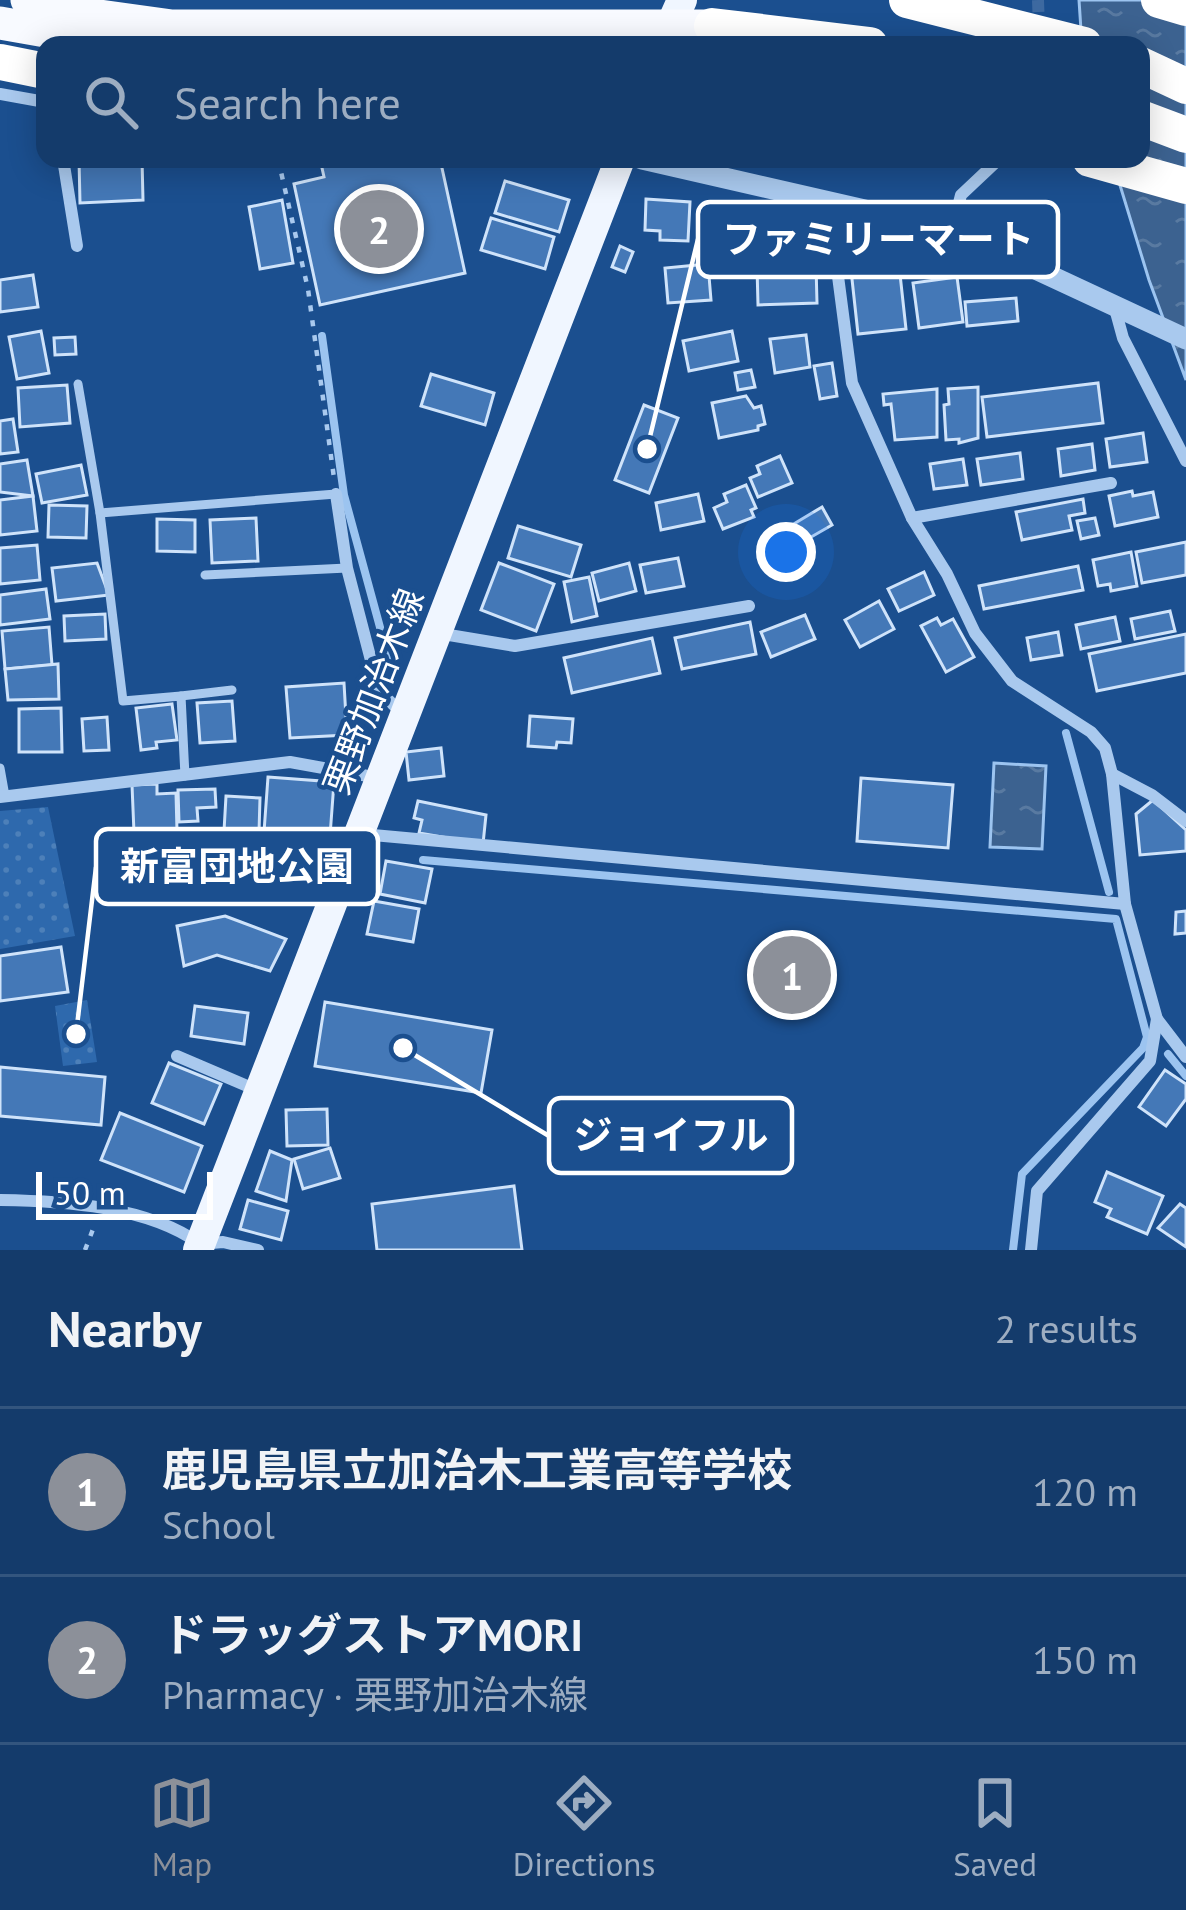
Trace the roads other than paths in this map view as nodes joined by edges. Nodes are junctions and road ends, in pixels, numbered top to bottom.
1 (27, 0) edge
2 (907, 0) edge
3 (1159, 0) edge
4 (1186, 8) edge
5 (0, 23) edge
6 (671, 23) edge
7 (712, 26) joint
8 (74, 36) edge
9 (795, 36) edge
10 (1054, 36) edge
11 (0, 62) edge
12 (36, 69) edge
13 (1150, 69) edge
14 (1186, 86) edge
15 (0, 94) edge
16 (36, 100) edge
17 (1150, 121) edge
18 (1186, 135) edge
19 (1150, 141) edge
20 (1186, 154) edge
21 (64, 168) edge
22 (617, 168) edge
23 (684, 168) edge
24 (990, 168) edge
25 (1122, 168) edge
26 (1186, 186) edge
27 (827, 199) junction
28 (952, 230) junction
29 (77, 246) dead end
30 (1121, 307) junction
31 (1186, 339) edge
32 (78, 384) dead end
33 (1186, 461) edge
34 (1112, 483) dead end
35 (336, 494) joint
36 (100, 513) junction
37 (912, 518) junction
38 (347, 568) junction
39 (205, 575) dead end
40 (749, 605) dead end
41 (436, 633) junction
42 (232, 690) dead end
43 (181, 696) junction
44 (406, 716) junction
45 (0, 768) edge
46 (1112, 774) junction
47 (184, 776) junction
48 (381, 778) junction
49 (2, 796) edge
50 (1186, 821) edge
51 (362, 834) junction
52 (1125, 904) junction
53 (1157, 1019) junction
54 (176, 1056) dead end
55 (1186, 1057) edge
56 (260, 1091) junction
57 (0, 1200) edge
58 (199, 1247) edge
59 (258, 1250) edge
60 (1031, 1250) edge

1 - 6 highway
2 - 10 highway
3 - 4 highway
5 - 8 highway
6 - 7 highway
7 - 9 highway
11 - 12 highway
13 - 14 highway
15 - 16 street
17 - 18 highway
19 - 20 highway
21 - 29 street
22 - 41 main road, 栗野加治木線
23 - 27 street
24 - 28 street
25 - 26 highway
27 - 28 street
27 - 37 street
28 - 30 street
30 - 31 street
30 - 33 street
32 - 36 lane
34 - 37 street
35 - 36 lane
35 - 38 street
36 - 43 lane
37 - 46 street
38 - 39 lane
38 - 44 street
40 - 41 street
41 - 44 main road, 栗野加治木線
42 - 43 lane
43 - 47 lane
44 - 48 main road, 栗野加治木線
45 - 49 lane
46 - 50 street
46 - 52 street
47 - 48 street
47 - 49 street
48 - 51 main road, 栗野加治木線
51 - 52 street
51 - 56 main road, 栗野加治木線
52 - 53 street
53 - 55 street
53 - 60 street
54 - 56 street
56 - 58 main road, 栗野加治木線
57 - 58 street
58 - 59 street

